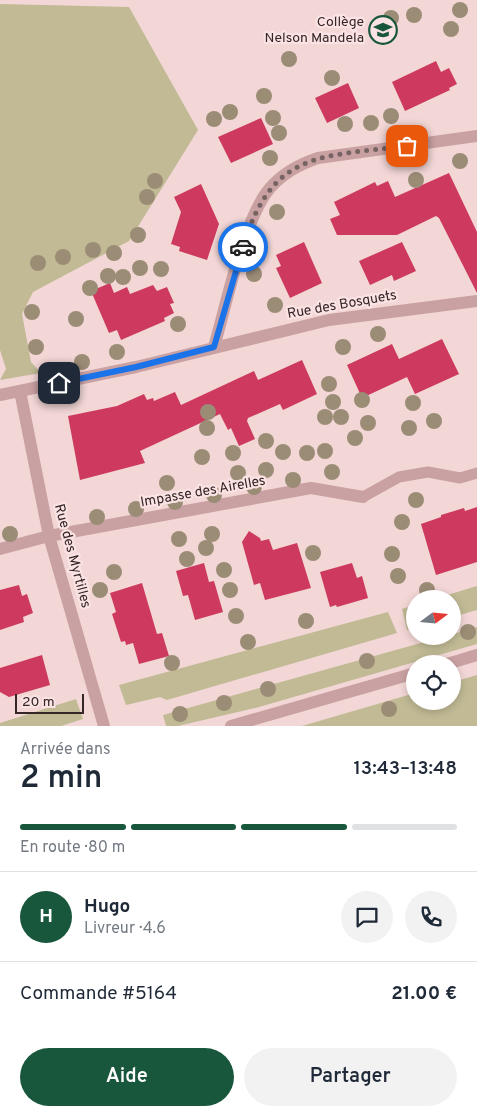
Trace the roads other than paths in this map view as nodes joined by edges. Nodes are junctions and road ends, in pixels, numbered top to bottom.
1 (477, 136) edge
2 (477, 301) edge
3 (214, 347) junction
4 (20, 392) junction
5 (0, 395) edge
6 (477, 473) edge
7 (363, 497) joint
8 (49, 536) junction
9 (0, 549) edge
10 (477, 655) edge
11 (461, 660) edge
12 (406, 676) edge
13 (104, 726) edge
14 (231, 726) edge

1 - 3 street
2 - 3 street, Rue des Bosquets
3 - 4 street, Rue des Bosquets
4 - 5 street, Rue des Bosquets
4 - 8 street, Rue des Myrtilles
6 - 7 lane
7 - 8 street, Impasse des Airelles
8 - 9 street, Impasse des Airelles
8 - 13 street, Rue des Myrtilles
10 - 11 street
12 - 14 street

